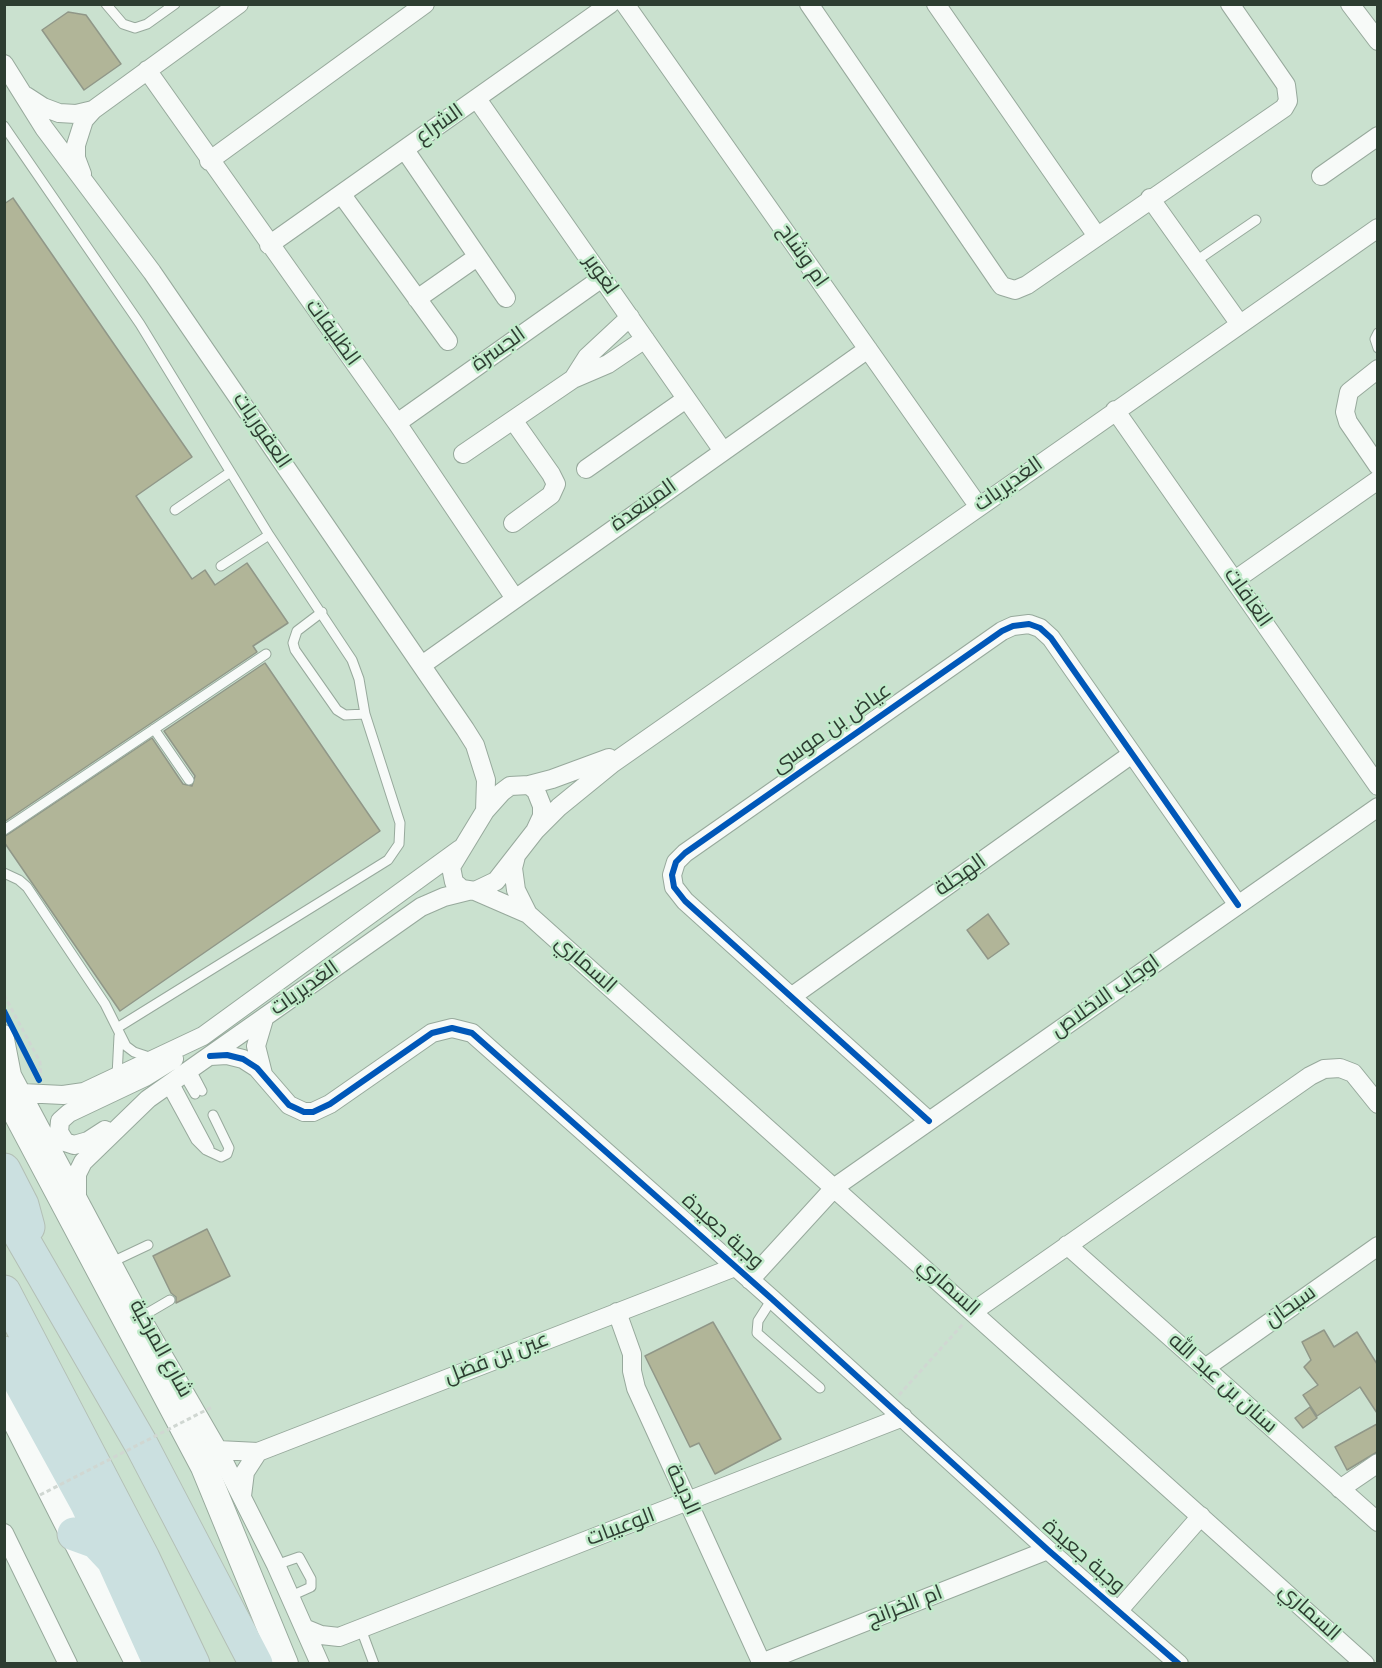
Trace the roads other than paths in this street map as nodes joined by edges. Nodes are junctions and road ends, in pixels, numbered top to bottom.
1 (106, 4) edge
2 (176, 4) edge
3 (239, 4) edge
4 (424, 4) edge
5 (610, 4) edge
6 (625, 4) edge
7 (809, 4) edge
8 (936, 4) edge
9 (1230, 4) edge
10 (1350, 4) edge
11 (1377, 41) edge
12 (4, 64) edge
13 (147, 70) junction
14 (25, 95) junction
15 (477, 99) junction
16 (93, 110) junction
17 (4, 126) edge
18 (1377, 136) edge
19 (405, 150) junction
20 (209, 161) junction
21 (1320, 176) dead end
22 (84, 180) junction
23 (342, 195) junction
24 (1147, 201) junction
25 (1256, 220) dead end
26 (1377, 228) edge
27 (1097, 236) junction
28 (270, 246) junction
29 (477, 257) junction
30 (1192, 263) junction
31 (602, 278) junction
32 (506, 298) dead end
33 (417, 299) junction
34 (630, 317) junction
35 (1236, 325) junction
36 (1377, 333) edge
37 (645, 339) junction
38 (448, 341) dead end
39 (1377, 348) edge
40 (868, 349) junction
41 (1377, 369) edge
42 (573, 379) junction
43 (686, 399) junction
44 (1115, 410) junction
45 (513, 420) junction
46 (397, 423) junction
47 (723, 451) junction
48 (463, 454) dead end
49 (1377, 466) edge
50 (586, 469) dead end
51 (229, 473) junction
52 (1377, 480) edge
53 (979, 507) junction
54 (175, 510) dead end
55 (513, 523) dead end
56 (269, 536) junction
57 (221, 566) dead end
58 (1235, 580) junction
59 (514, 597) junction
60 (322, 612) junction
61 (266, 654) dead end
62 (422, 665) junction
63 (365, 714) junction
64 (154, 729) junction
65 (641, 744) junction
66 (1132, 754) junction
67 (189, 780) dead end
68 (529, 785) junction
69 (1377, 786) edge
70 (1377, 807) edge
71 (485, 811) junction
72 (4, 830) edge
73 (535, 831) junction
74 (460, 849) junction
75 (516, 856) junction
76 (4, 873) edge
77 (471, 891) junction
78 (1238, 905) junction
79 (528, 914) junction
80 (791, 997) junction
81 (264, 1019) junction
82 (117, 1028) junction
83 (4, 1034) edge
84 (203, 1036) junction
85 (210, 1056) junction
86 (153, 1058) junction
87 (263, 1074) junction
88 (117, 1077) junction
89 (179, 1079) junction
90 (13, 1091) edge
91 (198, 1093) dead end
92 (148, 1099) junction
93 (1377, 1104) edge
94 (213, 1115) dead end
95 (929, 1121) junction
96 (4, 1170) edge
97 (835, 1187) junction
98 (77, 1196) junction
99 (4, 1207) edge
100 (26, 1244) junction
101 (148, 1245) dead end
102 (1067, 1245) junction
103 (1377, 1246) edge
104 (112, 1262) junction
105 (735, 1267) junction
106 (750, 1280) junction
107 (4, 1292) edge
108 (772, 1299) junction
109 (170, 1300) dead end
110 (974, 1311) junction
111 (617, 1312) junction
112 (141, 1317) junction
113 (4, 1353) edge
114 (1204, 1368) junction
115 (820, 1388) dead end
116 (4, 1398) edge
117 (896, 1411) junction
118 (4, 1437) edge
119 (31, 1450) junction
120 (218, 1450) junction
121 (258, 1452) junction
122 (1377, 1463) edge
123 (1340, 1489) junction
124 (242, 1496) junction
125 (688, 1502) junction
126 (1202, 1516) junction
127 (1377, 1522) edge
128 (74, 1534) junction
129 (7, 1544) edge
130 (1048, 1550) junction
131 (128, 1559) junction
132 (276, 1565) junction
133 (291, 1596) junction
134 (1119, 1610) junction
135 (304, 1628) junction
136 (361, 1629) junction
137 (339, 1637) junction
138 (762, 1663) edge
139 (68, 1664) edge
140 (139, 1664) edge
141 (160, 1664) edge
142 (193, 1664) edge
143 (217, 1664) edge
144 (256, 1664) edge
145 (285, 1664) edge
146 (320, 1664) edge
147 (326, 1664) edge
148 (374, 1664) edge
149 (1179, 1664) edge
150 (1365, 1664) edge

1 - 2 lane
3 - 13 street
4 - 20 street
5 - 15 street, الشراع
6 - 40 street, ام وشاح
7 - 27 street
8 - 27 street
9 - 24 street
10 - 11 street
12 - 14 street, العقوريات
13 - 16 street
13 - 20 street, الظليفات
14 - 16 street
14 - 22 street, العقوريات
15 - 19 street, الشراع
15 - 31 street, لغوير
16 - 22 street
17 - 51 lane
18 - 21 street
19 - 23 street, الشراع
19 - 29 street
20 - 28 street, الظليفات
22 - 62 street, العقوريات
23 - 28 street, الشراع
23 - 33 street
24 - 27 street
24 - 30 street
25 - 30 lane
26 - 35 street, الغديريات
28 - 46 street, الظليفات
29 - 32 street
29 - 33 street
30 - 35 street
31 - 34 street, لغوير
31 - 46 street, الجسرة
33 - 38 street
34 - 37 street, لغوير
34 - 42 street
35 - 44 street, الغديريات
36 - 39 lane
37 - 42 street
37 - 43 street, لغوير
40 - 47 street, المبتعدة
40 - 53 street, ام وشاح
41 - 49 street
42 - 45 street
43 - 47 street, لغوير
43 - 50 street
44 - 53 street, الغديريات
44 - 58 street, الغافات
45 - 48 street
45 - 55 street
46 - 59 street, الظليفات
47 - 59 street, المبتعدة
51 - 54 lane
51 - 56 lane
52 - 58 street
53 - 65 street, الغديريات
56 - 57 lane
56 - 60 lane
58 - 69 street, الغافات
59 - 62 street, المبتعدة
60 - 63 lane
60 - 63 lane
61 - 64 lane
62 - 71 street, العقوريات
63 - 82 lane
64 - 67 lane
64 - 72 lane
65 - 68 street, الغديريات
65 - 73 street, الغديريات
66 - 78 street, عياض بن موسى
66 - 80 street, الهجلة
66 - 80 street, عياض بن موسى
68 - 71 street, الغديريات
68 - 73 street
70 - 78 street, اوجاب الاخلاص
71 - 74 street, الغديريات
73 - 75 street, الغديريات
74 - 77 street
74 - 84 street, الغديريات
75 - 77 street, الغديريات
75 - 79 street, السماري
76 - 82 lane
77 - 79 street, السماري
77 - 81 street, الغديريات
78 - 95 street, اوجاب الاخلاص
79 - 97 street, السماري
80 - 95 street, عياض بن موسى
81 - 85 street, الغديريات
81 - 87 street, وجبة جعيدة
82 - 86 lane
82 - 88 lane
83 - 90 street, شارع المرخية
84 - 86 street, الغديريات
84 - 92 street, الغديريات
85 - 87 street, وجبة جعيدة
85 - 89 street, الغديريات
86 - 88 street, الغديريات
87 - 105 street, وجبة جعيدة
88 - 90 street, الغديريات
89 - 91 lane
89 - 92 street, الغديريات
89 - 94 lane
90 - 98 street, شارع المرخية
90 - 145 main road, شارع المرخية
92 - 98 street, الغديريات
93 - 102 street
95 - 97 street, اوجاب الاخلاص
96 - 100 highway
97 - 106 street, اوجاب الاخلاص
97 - 110 street, السماري
98 - 104 street, شارع المرخية
99 - 100 highway
100 - 144 highway
101 - 104 lane
102 - 110 street
102 - 114 street, سنان بن عبد الله
103 - 114 street, سيحان
104 - 112 street, شارع المرخية
105 - 106 street, وجبة جعيدة
105 - 111 street, عين بن فضل
106 - 108 street, وجبة جعيدة
107 - 131 highway
108 - 115 lane
108 - 117 street, وجبة جعيدة
109 - 112 lane
110 - 126 street, السماري
111 - 121 street, عين بن فضل
111 - 125 street, الديحة
112 - 120 street, شارع المرخية
113 - 131 highway
114 - 123 street, سنان بن عبد الله
116 - 119 main road
117 - 125 street, الوعيبات
117 - 130 street, وجبة جعيدة
118 - 119 main road
119 - 128 main road
120 - 121 street, عين بن فضل
120 - 124 street, شارع المرخية
121 - 124 street
122 - 123 street
123 - 127 street, سنان بن عبد الله
124 - 132 street, شارع المرخية
125 - 136 street, الوعيبات
125 - 138 street, الديحة
126 - 134 street
126 - 150 street, السماري
128 - 131 highway
128 - 140 main road
129 - 139 street
130 - 134 street, وجبة جعيدة
130 - 138 street, ام الخرانج
131 - 141 highway
131 - 142 highway
131 - 143 highway
132 - 133 street, شارع المرخية
132 - 133 lane
133 - 135 street, شارع المرخية
134 - 149 street, وجبة جعيدة
135 - 137 street
135 - 146 street, شارع المرخية
136 - 137 street, الوعيبات
136 - 148 lane
137 - 147 street

